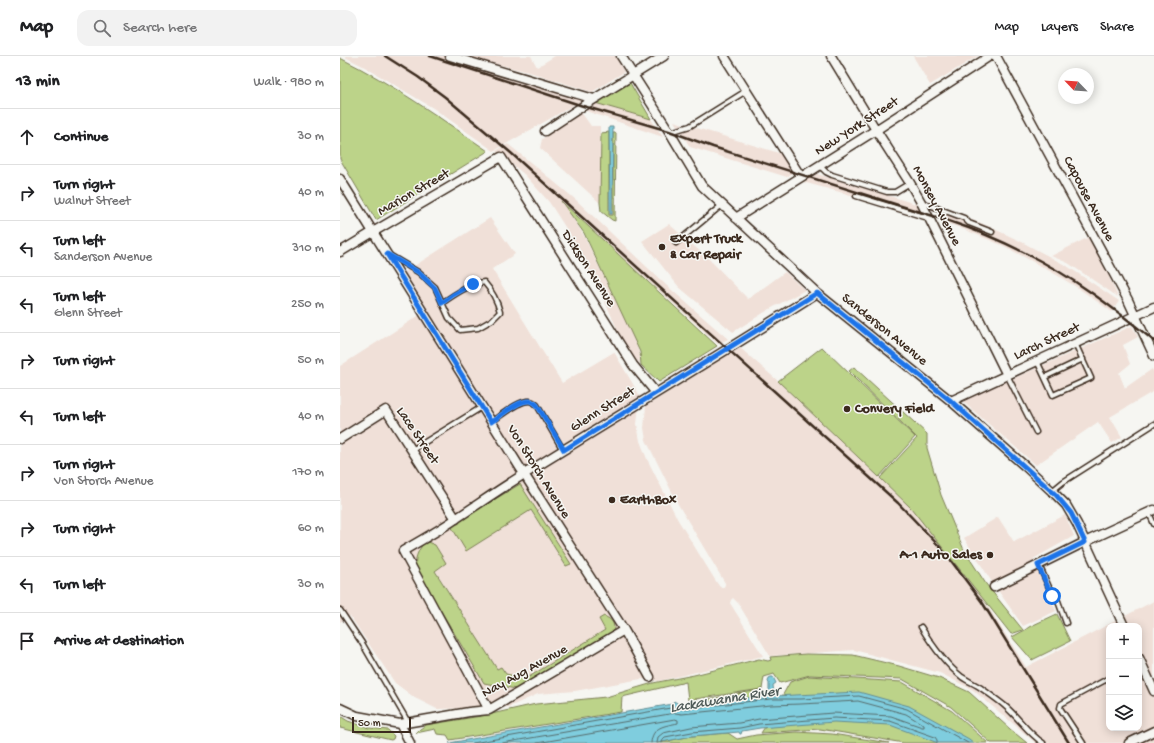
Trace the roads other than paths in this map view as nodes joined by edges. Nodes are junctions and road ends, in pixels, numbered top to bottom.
1 (450, 56) edge
2 (621, 56) edge
3 (664, 56) edge
4 (724, 56) edge
5 (831, 56) edge
6 (990, 56) edge
7 (996, 56) edge
8 (633, 75) junction
9 (746, 91) junction
10 (594, 99) junction
11 (876, 130) junction
12 (545, 131) dead end
13 (670, 132) junction
14 (501, 157) joint
15 (820, 166) junction
16 (801, 178) junction
17 (340, 179) edge
18 (910, 183) junction
19 (856, 196) dead end
20 (920, 202) junction
21 (722, 205) junction
22 (736, 218) junction
23 (929, 219) junction
24 (373, 232) junction
25 (992, 232) dead end
26 (676, 243) dead end
27 (340, 252) edge
28 (387, 254) junction
29 (817, 293) junction
30 (442, 303) junction
31 (1154, 307) edge
32 (1135, 316) junction
33 (1075, 343) junction
34 (1154, 356) edge
35 (1083, 359) junction
36 (1037, 361) junction
37 (1007, 375) junction
38 (1044, 377) junction
39 (656, 393) junction
40 (951, 401) junction
41 (482, 407) junction
42 (491, 422) junction
43 (1154, 424) edge
44 (1036, 432) dead end
45 (340, 439) edge
46 (412, 450) junction
47 (564, 450) junction
48 (524, 474) junction
49 (1052, 491) junction
50 (1151, 512) edge
51 (456, 519) junction
52 (1154, 524) edge
53 (1085, 542) junction
54 (1038, 565) junction
55 (994, 587) dead end
56 (340, 610) edge
57 (1066, 623) dead end
58 (1123, 623) edge
59 (921, 627) dead end
60 (624, 630) junction
61 (1142, 665) edge
62 (650, 677) dead end
63 (1106, 680) edge
64 (1154, 691) edge
65 (340, 708) edge
66 (489, 710) junction
67 (404, 723) junction
68 (1154, 731) edge
69 (409, 742) edge
70 (1043, 743) edge
71 (1083, 743) edge
72 (1129, 743) edge

1 - 10 street
2 - 8 street, Sanderson Avenue
3 - 8 street
4 - 9 street
5 - 11 street, Monsey Avenue
6 - 11 street, New York Street
7 - 32 street, Capouse Avenue
8 - 10 street
8 - 13 street, Sanderson Avenue
9 - 13 lane
9 - 16 street
10 - 12 street
11 - 15 street, New York Street
11 - 18 street, Monsey Avenue
13 - 21 street, Sanderson Avenue
14 - 24 street, Marion Street
14 - 39 street, Dickson Avenue
15 - 16 street, New York Street
15 - 18 lane
16 - 22 street, New York Street
17 - 24 street, Von Storch Avenue
18 - 20 street, Monsey Avenue
19 - 23 lane
20 - 23 street, Monsey Avenue
20 - 25 lane
21 - 22 street, Sanderson Avenue
21 - 26 lane
22 - 29 street, Sanderson Avenue
23 - 37 street, Monsey Avenue
24 - 27 street, Marion Street
24 - 28 street, Von Storch Avenue
28 - 30 lane
28 - 41 street, Von Storch Avenue
29 - 39 street, Glenn Street
29 - 40 street, Sanderson Avenue
30 - 30 lane
31 - 32 street, Larch Street
32 - 33 street, Larch Street
32 - 34 street, Capouse Avenue
33 - 35 lane
33 - 36 street, Larch Street
35 - 38 lane
35 - 38 lane
36 - 37 street, Larch Street
36 - 38 lane
37 - 40 street, Larch Street
37 - 44 lane
39 - 47 street, Glenn Street
40 - 49 street, Sanderson Avenue
41 - 42 street, Von Storch Avenue
41 - 46 lane
42 - 47 lane
42 - 48 street, Von Storch Avenue
43 - 49 lane
45 - 46 street, Lace Street
46 - 51 street, Lace Street
47 - 48 street, Glenn Street
48 - 51 street, Glenn Street
48 - 60 street, Von Storch Avenue
49 - 53 street, Sanderson Avenue
50 - 52 lane
50 - 53 street
51 - 66 street, Glenn Street
53 - 54 street
53 - 58 street, Sanderson Avenue
54 - 55 street
54 - 57 lane
56 - 67 lane
59 - 70 lane
60 - 62 street, Von Storch Avenue
60 - 66 street, Nay Aug Avenue
61 - 64 street
63 - 71 lane
65 - 67 street, Nay Aug Avenue
66 - 67 street, Nay Aug Avenue
67 - 69 street
68 - 72 street

